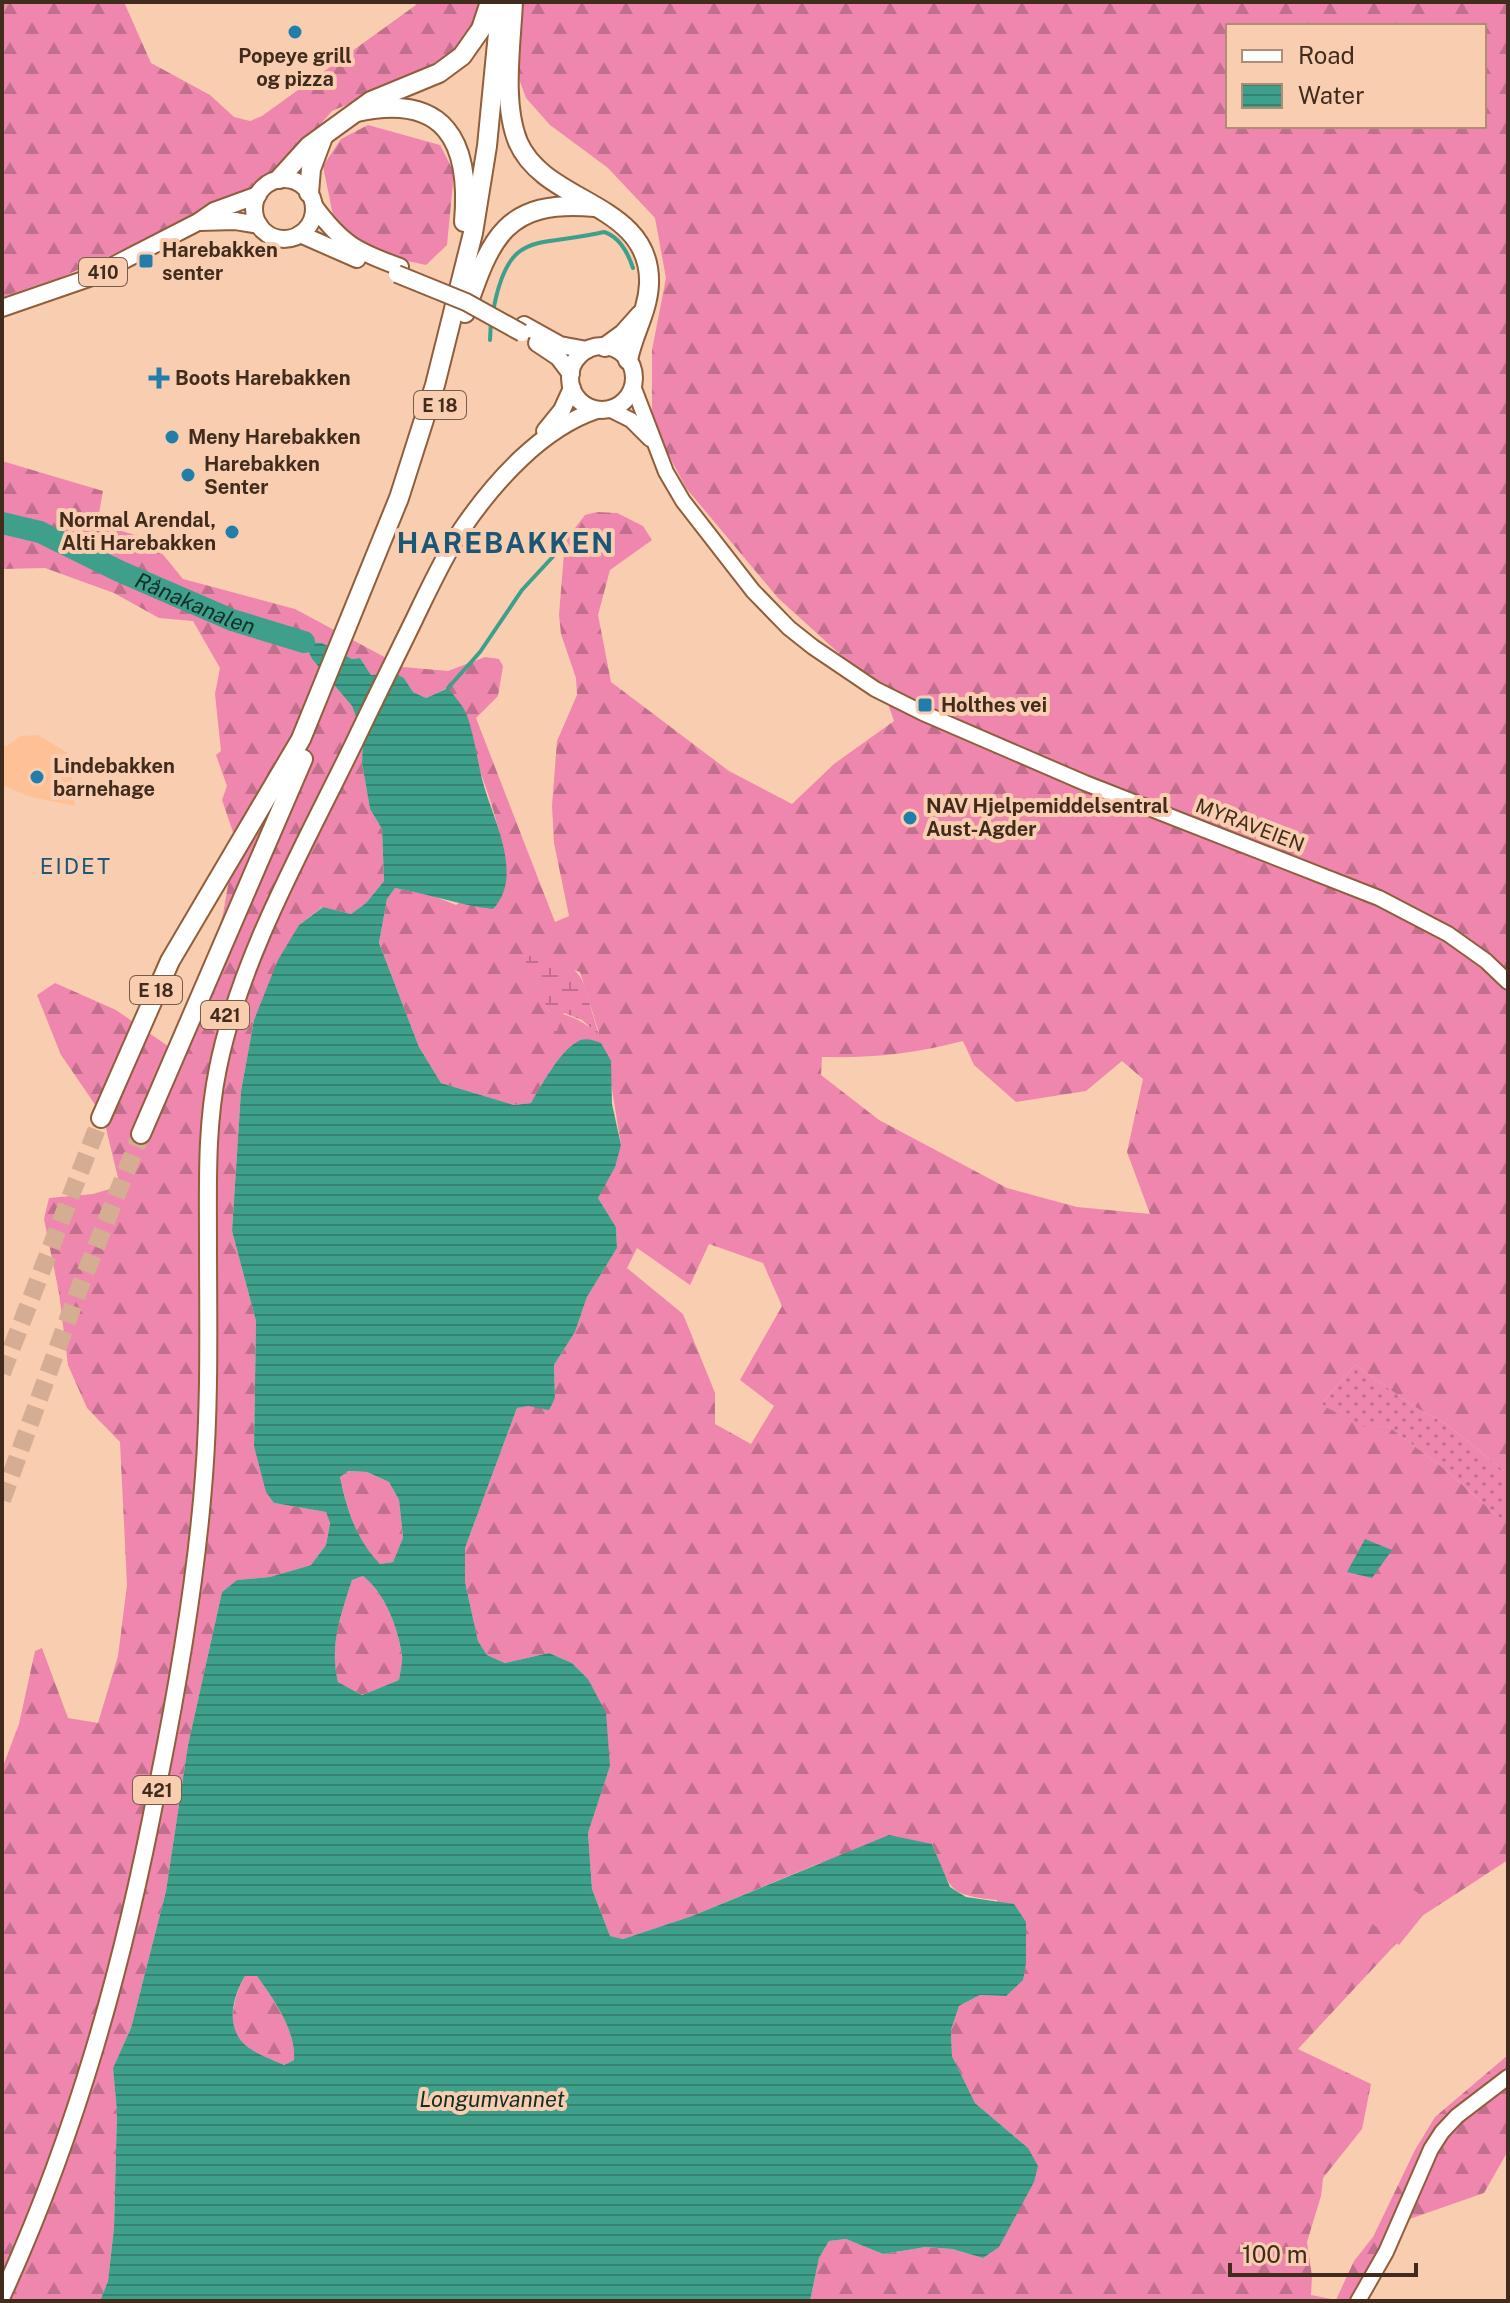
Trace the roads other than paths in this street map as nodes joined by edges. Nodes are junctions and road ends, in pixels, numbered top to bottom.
1 (490, 2) edge
2 (509, 3) edge
3 (357, 112) junction
4 (323, 137) junction
5 (279, 179) junction
6 (258, 195) junction
7 (312, 200) junction
8 (597, 208) junction
9 (198, 222) junction
10 (259, 225) junction
11 (300, 234) junction
12 (398, 271) junction
13 (2, 308) edge
14 (644, 310) junction
15 (456, 326) junction
16 (523, 329) junction
17 (596, 348) junction
18 (628, 360) junction
19 (571, 381) junction
20 (633, 386) junction
21 (603, 409) junction
22 (656, 445) junction
23 (418, 604) junction
24 (320, 705) junction
25 (330, 787) junction
26 (1508, 982) edge
27 (101, 1118) tunnel mouth
28 (141, 1134) tunnel mouth
29 (1508, 2077) edge
30 (2, 2276) edge
31 (2, 2296) edge
32 (1358, 2301) edge

1 - 3 highway, E 18
2 - 8 highway, E 18
2 - 15 highway, E 18
3 - 4 highway, E 18
3 - 15 highway, E 18
4 - 5 highway, E 18
4 - 7 highway
5 - 6 main road, 410
5 - 7 main road, 410
6 - 9 main road, 410
6 - 10 main road
7 - 11 main road
7 - 12 main road, 410
8 - 14 highway, E 18
8 - 15 highway, E 18
9 - 10 main road, 410
9 - 13 main road, 410
10 - 11 main road, 410
11 - 12 main road, 410
12 - 16 main road, 410, bridge
14 - 17 highway
14 - 18 highway, E 18
15 - 24 highway, E 18
16 - 17 main road, 410
16 - 19 main road, 410
17 - 18 main road, 410
17 - 19 main road
18 - 20 main road
19 - 21 main road, 410
19 - 23 main road, 421
20 - 21 main road
20 - 22 main road, MYRAVEIEN
21 - 22 main road, MYRAVEIEN
21 - 23 main road, 421
22 - 26 main road, MYRAVEIEN
23 - 25 main road, 421
24 - 27 highway, E 18
24 - 28 highway, E 18
25 - 30 main road, 421
25 - 31 main road, 421
29 - 32 main road

